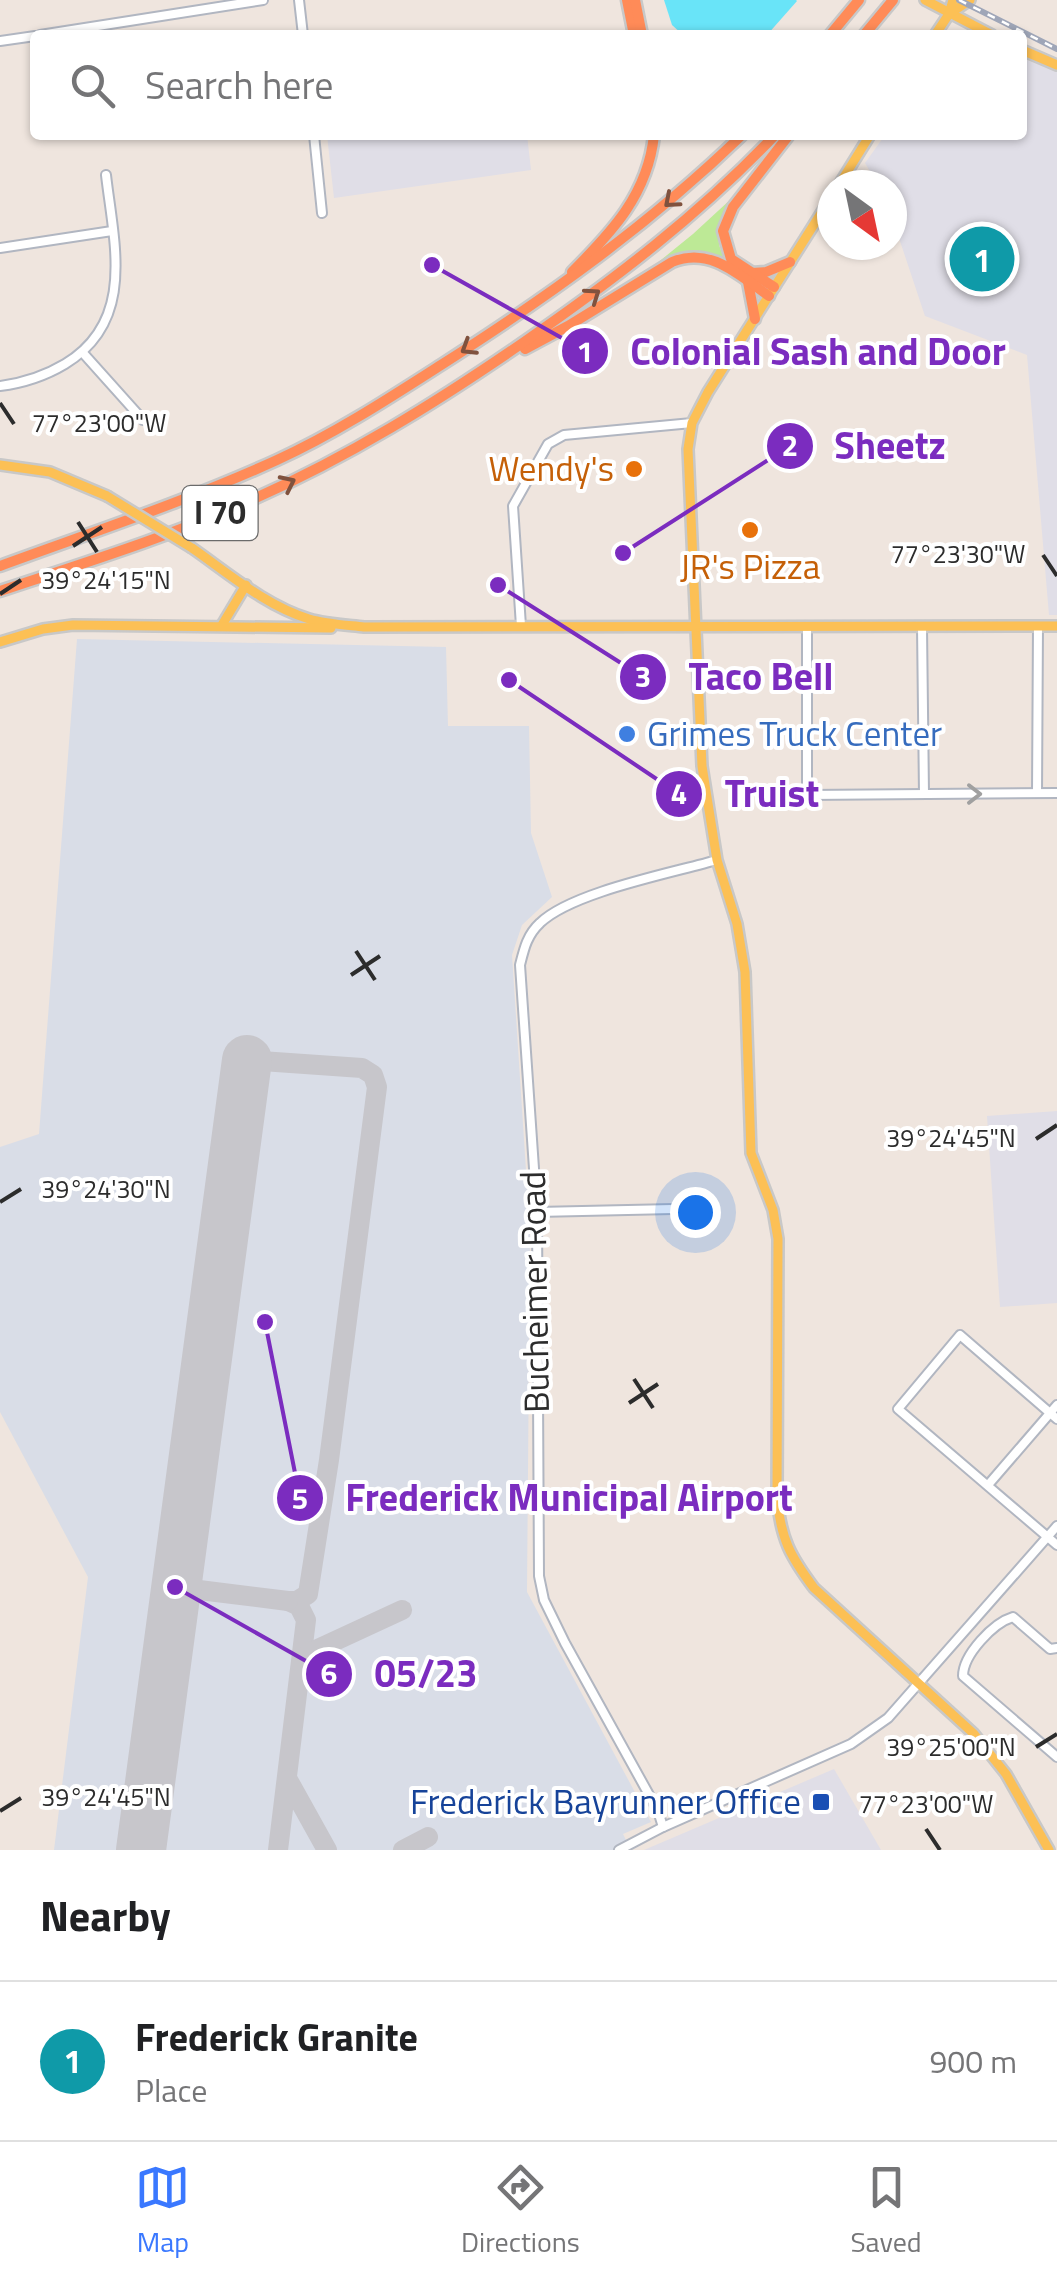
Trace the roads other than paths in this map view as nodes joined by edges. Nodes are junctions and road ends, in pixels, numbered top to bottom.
1 (263, 0) edge
2 (299, 0) edge
3 (627, 0) edge
4 (635, 0) edge
5 (893, 0) edge
6 (925, 0) edge
7 (954, 0) edge
8 (970, 0) edge
9 (857, 2) edge
10 (949, 14) junction
11 (69, 30) edge
12 (302, 30) edge
13 (636, 30) edge
14 (638, 30) edge
15 (834, 30) edge
16 (868, 30) edge
17 (939, 30) edge
18 (982, 30) edge
19 (30, 36) edge
20 (0, 41) edge
21 (1027, 52) edge
22 (1057, 66) edge
23 (315, 140) edge
24 (653, 140) edge
25 (736, 140) edge
26 (770, 140) edge
27 (785, 140) edge
28 (867, 140) edge
29 (848, 170) edge
30 (106, 175) dead end
31 (322, 213) dead end
32 (817, 220) edge
33 (112, 231) junction
34 (0, 248) edge
35 (790, 262) junction
36 (750, 277) junction
37 (772, 291) junction
38 (550, 294) junction
39 (754, 319) junction
40 (83, 353) junction
41 (484, 370) junction
42 (0, 386) edge
43 (144, 420) dead end
44 (692, 423) junction
45 (0, 465) edge
46 (0, 566) edge
47 (246, 586) junction
48 (0, 592) edge
49 (222, 625) junction
50 (697, 625) junction
51 (522, 626) junction
52 (1038, 626) junction
53 (1057, 626) edge
54 (364, 627) junction
55 (807, 627) junction
56 (922, 627) junction
57 (1, 642) edge
58 (1038, 793) junction
59 (1057, 793) edge
60 (924, 794) junction
61 (717, 860) junction
62 (673, 1209) dead end
63 (537, 1212) junction
64 (1057, 1405) edge
65 (1053, 1416) edge
66 (988, 1485) junction
67 (1057, 1526) edge
68 (1048, 1537) junction
69 (1057, 1544) edge
70 (1057, 1648) edge
71 (920, 1683) junction
72 (1057, 1756) edge
73 (663, 1827) junction
74 (618, 1849) edge
75 (1049, 1850) edge

1 - 11 street
2 - 12 street
3 - 13 highway
4 - 14 highway
5 - 16 highway
6 - 10 main road
7 - 10 main road
8 - 10 main road
9 - 15 highway
10 - 17 main road
10 - 18 main road
19 - 20 street
21 - 22 main road
23 - 31 street
24 - 38 highway
25 -> 38 highway, I 70
41 -> 26 highway, I 70
27 - 36 highway
28 - 29 main road
30 - 33 street
32 - 35 main road
33 - 34 street
33 - 40 street
35 - 36 highway
35 - 37 main road
36 - 37 highway
36 - 39 highway
36 - 41 highway
37 - 39 main road
38 -> 46 highway, I 70
39 - 44 main road
40 - 42 street
40 - 43 street
48 -> 41 highway, I 70
44 - 50 main road
44 - 51 street
45 - 47 main road, bridge
47 - 49 main road
47 - 54 main road
49 - 54 main road
49 - 57 main road
50 - 51 main road
50 - 55 main road
50 - 61 main road
51 - 54 main road
52 - 53 main road
52 - 56 main road
52 - 58 street
55 - 56 main road
55 - 60 street
56 - 60 street
58 - 59 street
60 -> 58 street
61 - 63 street, Bucheimer Road
61 - 71 main road
62 - 63 street
63 - 73 street, Bucheimer Road
64 - 65 street
65 - 66 street
65 - 66 street
66 - 68 street
67 - 68 street
68 - 69 street
68 - 71 street
70 - 72 street
71 - 73 street
71 - 75 main road
73 - 74 street

